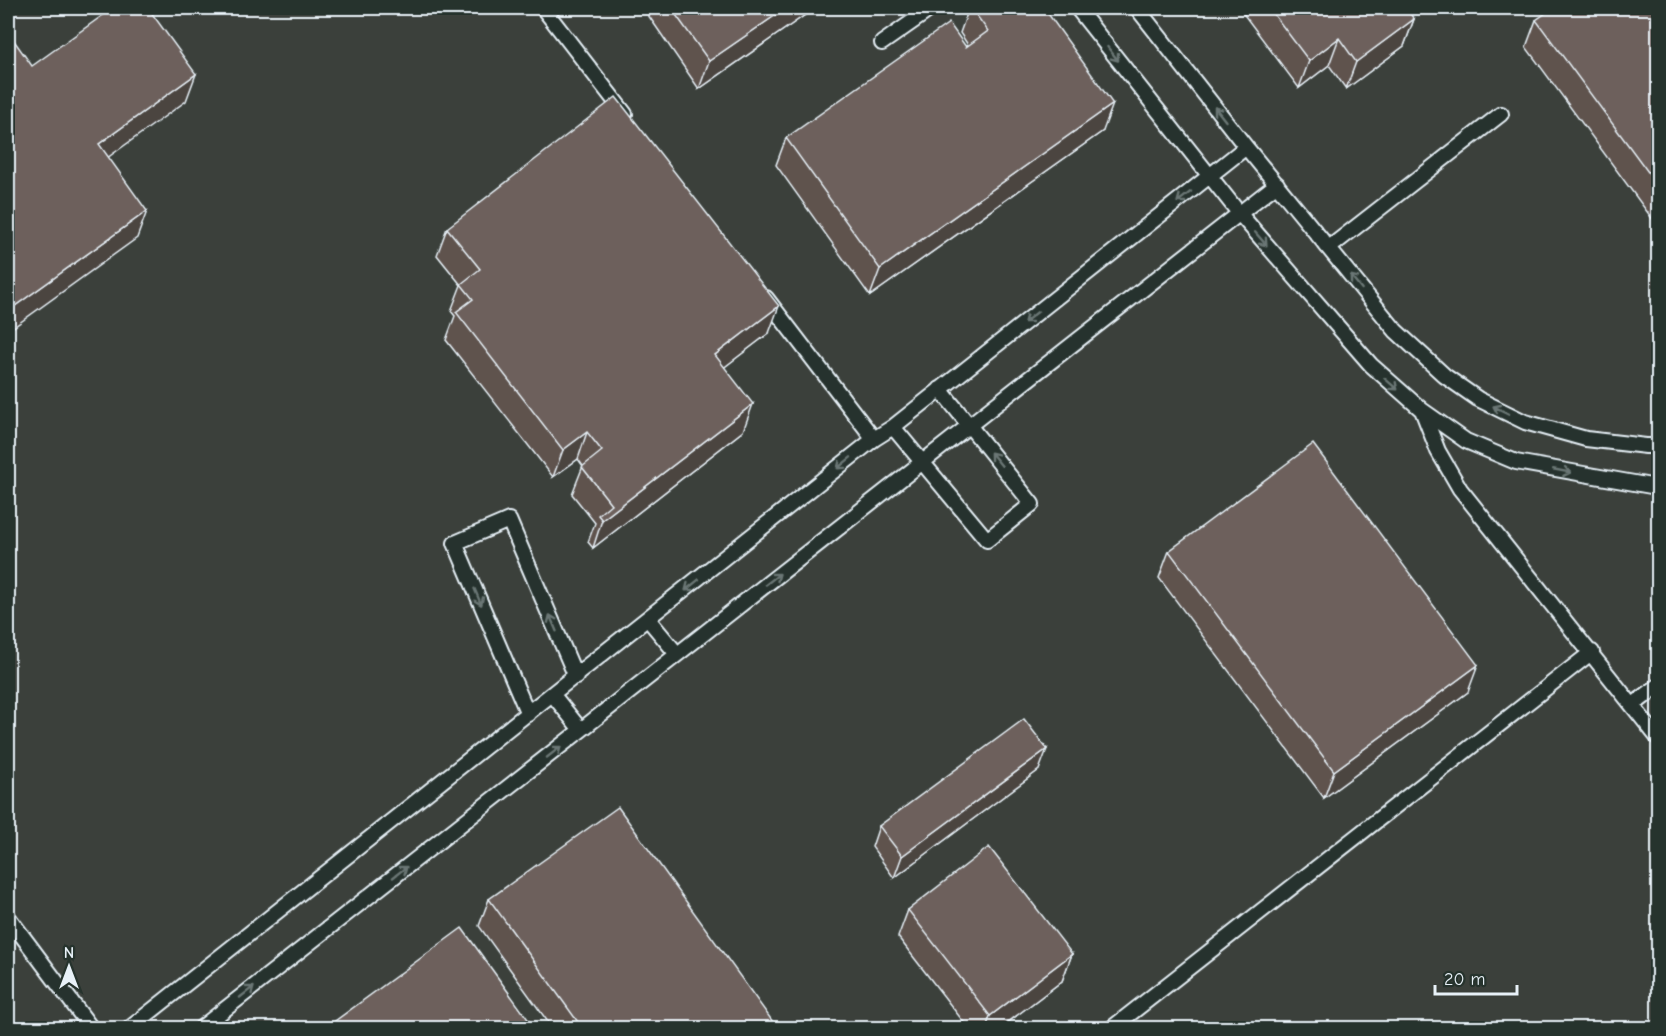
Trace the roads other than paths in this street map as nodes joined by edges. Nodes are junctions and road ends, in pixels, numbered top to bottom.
1 (543, 8) edge
2 (932, 8) edge
3 (1077, 8) edge
4 (1137, 8) edge
5 (882, 42) dead end
6 (1501, 114) dead end
7 (637, 129) edge
8 (1246, 147) junction
9 (1209, 177) junction
10 (1277, 184) junction
11 (1239, 213) junction
12 (1329, 248) junction
13 (759, 289) edge
14 (940, 389) junction
15 (1422, 410) junction
16 (969, 425) junction
17 (893, 427) junction
18 (874, 439) junction
19 (1659, 446) edge
20 (922, 462) junction
21 (1659, 485) edge
22 (648, 619) junction
23 (1592, 652) junction
24 (677, 654) junction
25 (576, 677) junction
26 (1659, 686) edge
27 (553, 695) junction
28 (1633, 705) junction
29 (528, 714) junction
30 (581, 730) junction
31 (1659, 738) edge
32 (8, 916) edge
33 (91, 1029) edge
34 (130, 1029) edge
35 (201, 1029) edge
36 (1112, 1029) edge

1 - 7 lane
2 - 5 lane
3 -> 9 lane
8 -> 4 lane
6 - 12 lane
8 - 9 lane
8 - 10 lane
9 - 11 lane
9 -> 14 lane
10 - 11 lane
10 - 12 lane
11 -> 15 lane
11 - 16 lane
19 -> 12 lane
13 - 18 lane
14 - 16 lane
14 - 17 lane
15 -> 21 lane
15 - 23 lane
16 - 20 lane
20 -> 16 lane
17 - 18 lane
17 - 20 lane
18 -> 22 lane
24 -> 20 lane
22 - 24 lane
22 - 25 lane
23 - 28 lane
23 - 36 lane
24 - 30 lane
25 - 27 lane
25 -> 29 lane
26 - 28 lane
27 - 29 lane
27 - 30 lane
28 - 31 lane
29 - 34 lane
35 -> 30 lane
32 - 33 lane

